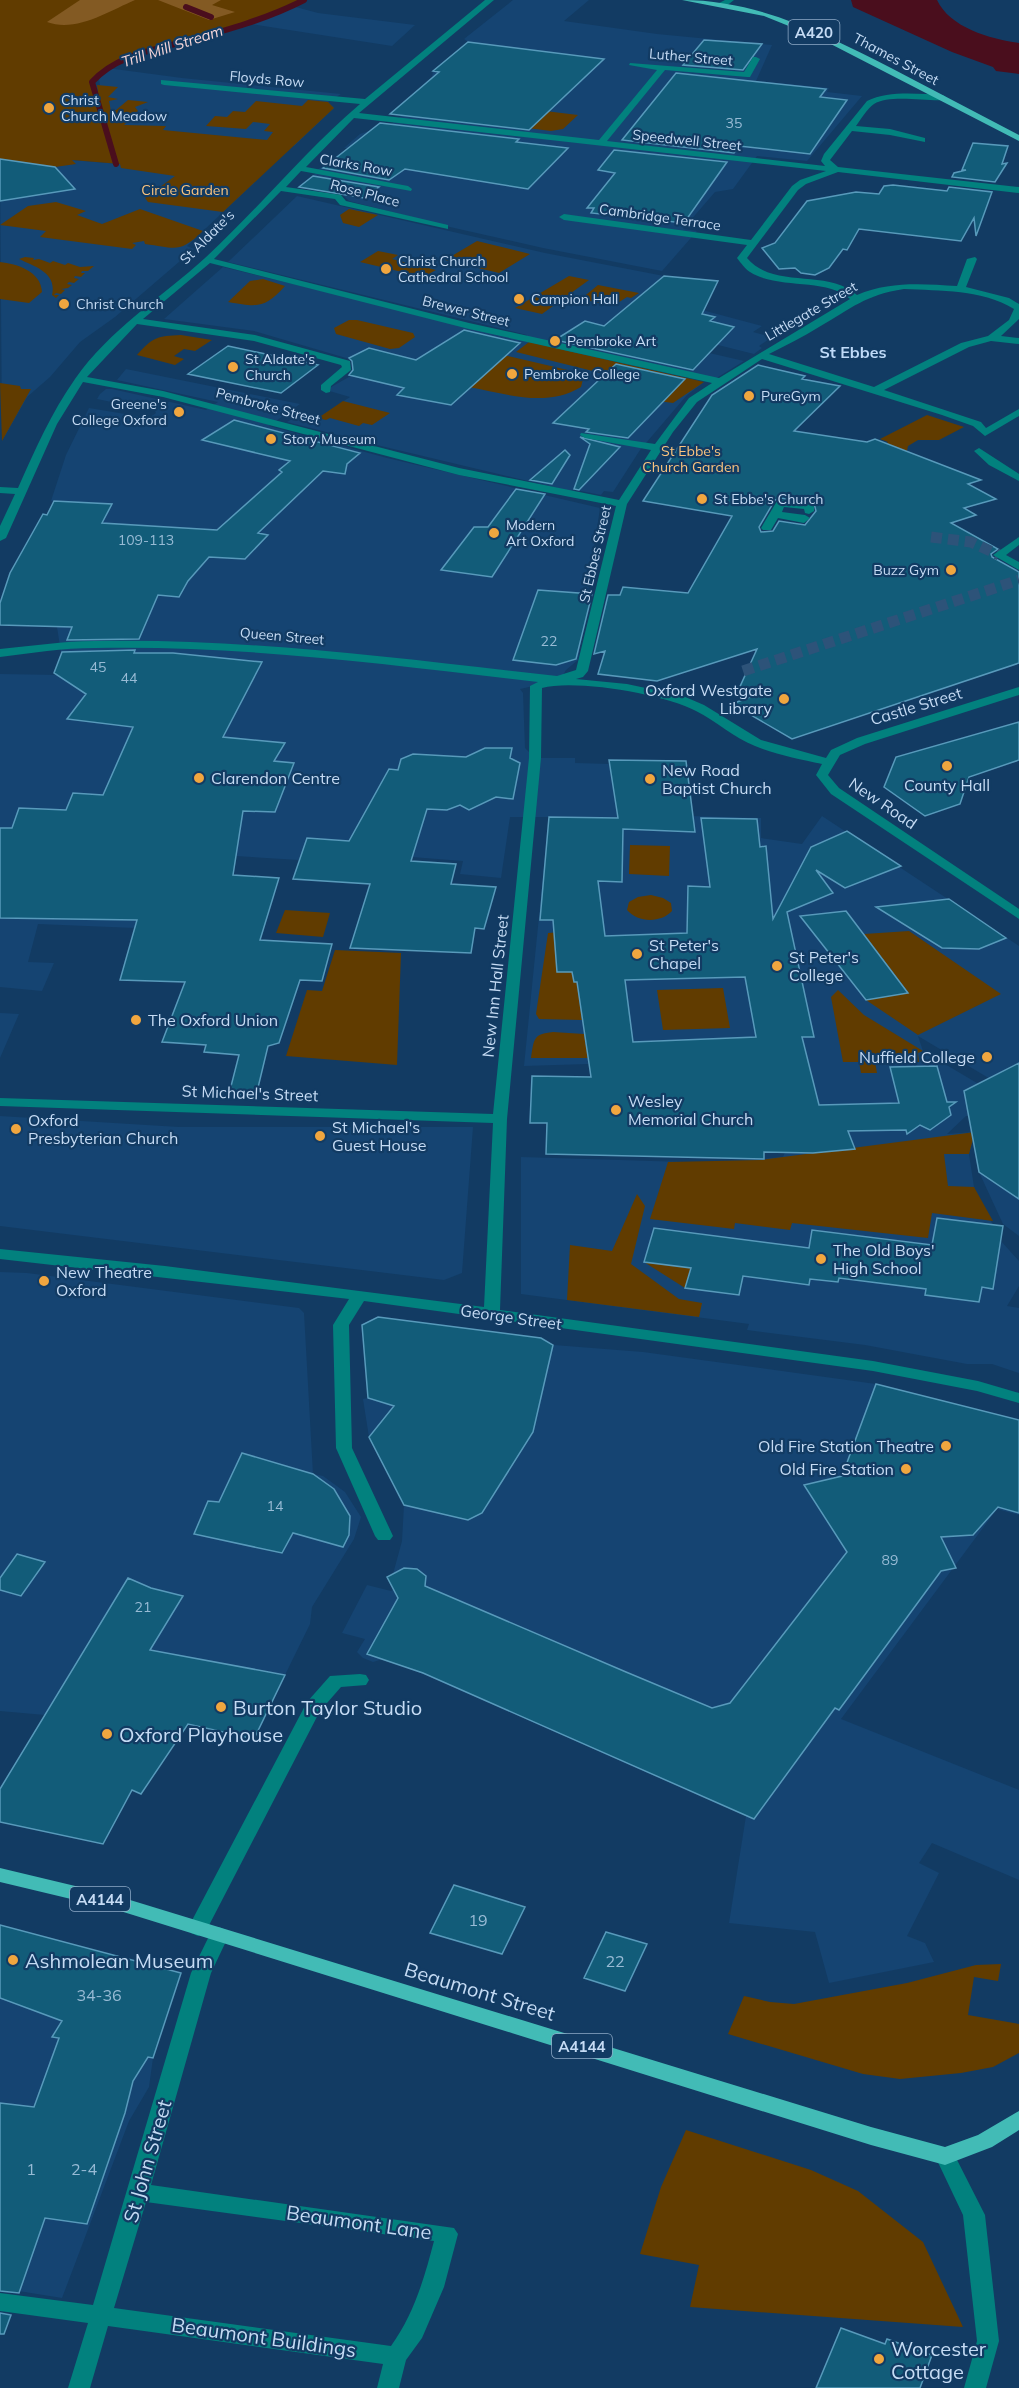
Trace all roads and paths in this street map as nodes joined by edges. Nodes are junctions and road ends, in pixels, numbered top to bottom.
1 (490, 0) edge
2 (686, 0) edge
3 (726, 2) edge
4 (756, 59) dead end
5 (633, 65) dead end
6 (663, 67) junction
7 (164, 82) dead end
8 (943, 98) junction
9 (367, 102) junction
10 (352, 115) junction
11 (850, 128) junction
12 (1019, 138) edge
13 (922, 140) dead end
14 (600, 144) junction
15 (794, 165) junction
16 (299, 168) junction
17 (836, 170) junction
18 (803, 182) junction
19 (278, 188) junction
20 (408, 189) dead end
21 (1019, 190) edge
22 (564, 217) dead end
23 (445, 227) dead end
24 (754, 243) junction
25 (208, 260) junction
26 (972, 260) dead end
27 (961, 289) junction
28 (1019, 292) edge
29 (998, 298) junction
30 (856, 299) junction
31 (135, 321) junction
32 (991, 338) junction
33 (1019, 341) edge
34 (761, 355) junction
35 (80, 379) junction
36 (719, 381) junction
37 (326, 390) dead end
38 (878, 390) junction
39 (1019, 412) edge
40 (585, 435) dead end
41 (658, 448) junction
42 (979, 451) dead end
43 (1019, 478) edge
44 (0, 490) edge
45 (21, 491) junction
46 (622, 504) junction
47 (806, 515) dead end
48 (767, 528) dead end
49 (0, 538) edge
50 (1019, 540) edge
51 (1019, 567) edge
52 (0, 653) edge
53 (560, 680) junction
54 (1019, 692) edge
55 (829, 762) junction
56 (1019, 915) edge
57 (0, 1102) edge
58 (500, 1119) junction
59 (0, 1254) edge
60 (359, 1295) junction
61 (492, 1315) junction
62 (1019, 1398) edge
63 (384, 1536) dead end
64 (360, 1680) dead end
65 (0, 1875) edge
66 (198, 1928) junction
67 (219, 1935) junction
68 (1019, 2119) edge
69 (945, 2156) junction
70 (138, 2192) junction
71 (0, 2302) edge
72 (100, 2314) junction
73 (396, 2356) junction
74 (79, 2388) edge
75 (388, 2388) edge
76 (975, 2388) edge

1 - 9 street, St Aldate's
2 - 3 main road, Thames Street / A420
3 - 8 main road, Thames Street / A420
4 - 6 street, Luther Street
5 - 6 street, Luther Street
6 - 14 street
7 - 9 street, Floyds Row
8 - 11 street
8 - 12 main road, Thames Street / A420
9 - 10 street, St Aldate's
10 - 14 street, Speedwell Street
10 - 16 street, St Aldate's
11 - 13 street
11 - 17 street
14 - 15 street, Speedwell Street
15 - 17 street, Speedwell Street
15 - 18 street
16 - 19 street, St Aldate's
16 - 20 street, Clarks Row
17 - 18 street
17 - 21 street, Speedwell Street
18 - 24 street
19 - 23 street, Rose Place
19 - 25 street, St Aldate's
22 - 24 street, Cambridge Terrace
24 - 30 street
25 - 31 street, St Aldate's
25 - 36 street, Brewer Street
26 - 27 street
27 - 29 street, Littlegate Street
27 - 30 street, Littlegate Street
28 - 29 street
29 - 32 street
30 - 34 street, Littlegate Street
31 - 35 street, St Aldate's
31 - 37 street
32 - 33 street
32 - 38 street
34 - 36 street, Littlegate Street
34 - 38 street
35 - 45 street, St Aldate's
35 - 46 street, Pembroke Street
36 - 41 street, St Ebbes Street
38 - 39 street
40 - 41 street
41 - 46 street, St Ebbes Street
42 - 43 street
44 - 45 street
45 - 49 street, St Aldate's
46 - 53 street, St Ebbes Street
47 - 48 street
50 - 51 street
52 - 53 street, Queen Street
53 - 55 street, Queen Street
53 - 58 street, New Inn Hall Street
54 - 55 street, Castle Street
55 - 56 street, New Road
57 - 58 street, St Michael's Street
58 - 61 street, New Inn Hall Street
59 - 60 street, George Street
60 - 61 street, George Street
60 - 63 street
61 - 62 street, George Street
64 - 66 street
65 - 66 main road, Beaumont Street / A4144
66 - 67 main road, Beaumont Street / A4144
67 - 69 main road, Beaumont Street / A4144
67 - 70 street, St John Street
68 - 69 main road
69 - 76 street
70 - 72 street, St John Street
70 - 73 street, Beaumont Lane
71 - 72 street, Beaumont Buildings
72 - 73 street, Beaumont Buildings
72 - 74 street, St John Street
73 - 75 street

